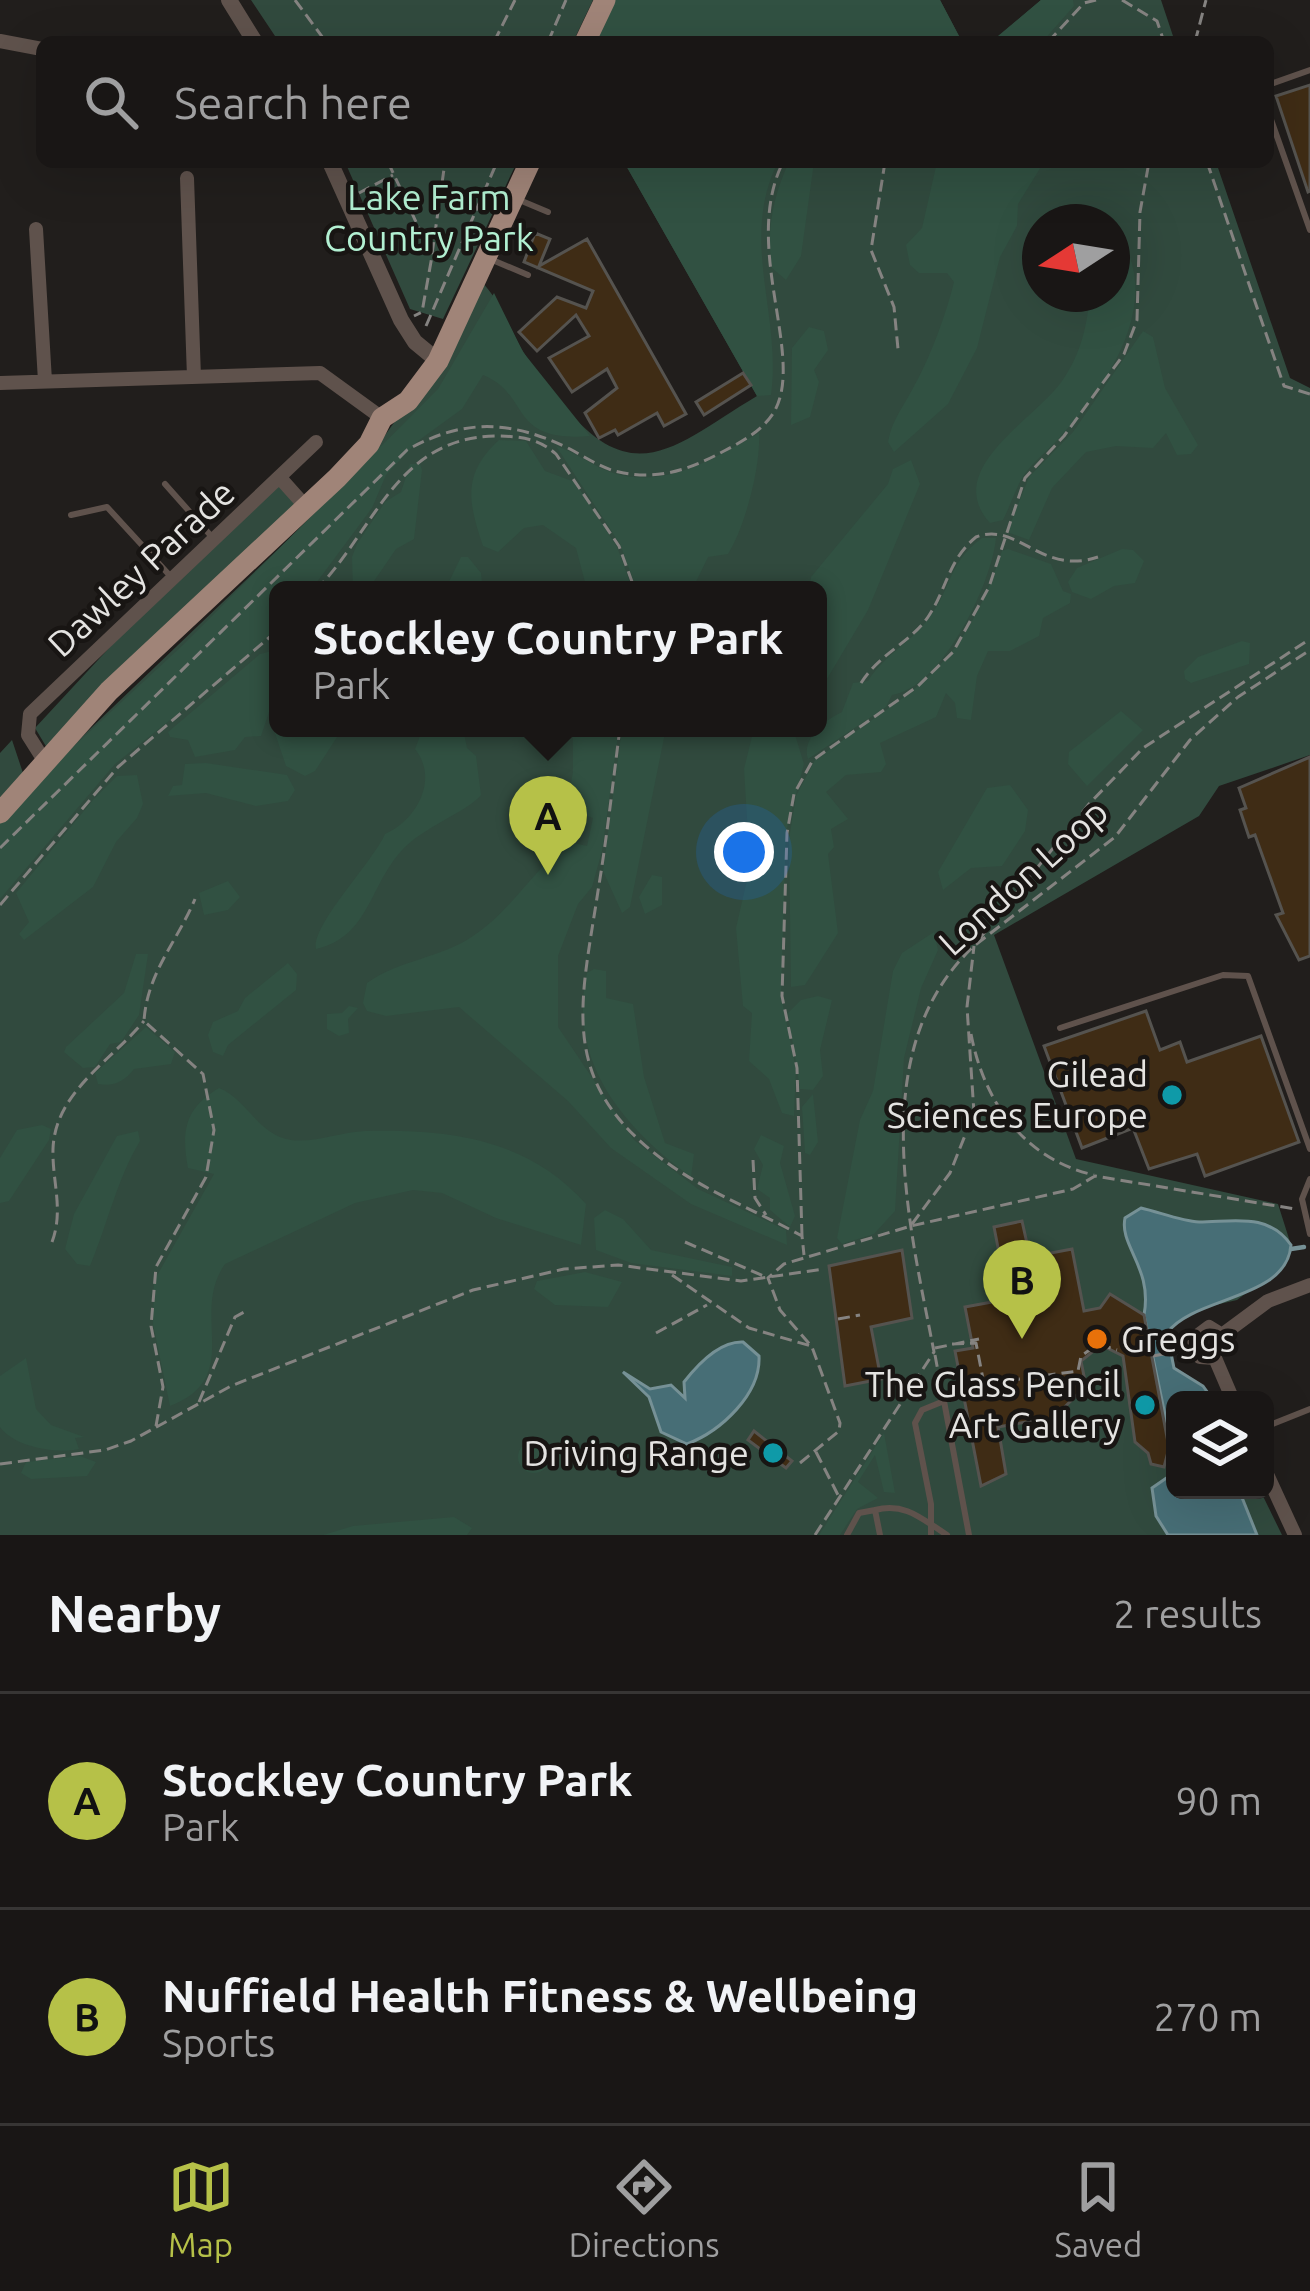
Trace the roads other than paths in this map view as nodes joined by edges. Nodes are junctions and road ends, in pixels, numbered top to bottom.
1 (229, 0) edge
2 (605, 0) edge
3 (251, 36) edge
4 (588, 36) edge
5 (0, 41) edge
6 (36, 48) edge
7 (1310, 70) edge
8 (1274, 83) edge
9 (1274, 128) edge
10 (333, 168) edge
11 (527, 168) edge
12 (187, 178) dead end
13 (514, 198) junction
14 (548, 212) dead end
15 (36, 229) dead end
16 (1310, 230) edge
17 (486, 258) junction
18 (528, 275) dead end
19 (438, 361) junction
20 (194, 377) junction
21 (45, 381) junction
22 (0, 383) edge
23 (382, 418) junction
24 (316, 442) dead end
25 (281, 479) junction
26 (165, 484) dead end
27 (306, 507) junction
28 (71, 515) dead end
29 (214, 540) junction
30 (172, 579) junction
31 (45, 761) junction
32 (0, 813) edge
33 (1060, 1028) dead end
34 (1310, 1149) edge
35 (1310, 1179) edge
36 (1310, 1234) edge
37 (1310, 1285) edge
38 (1222, 1335) junction
39 (1192, 1345) junction
40 (1176, 1352) road end
41 (1215, 1358) junction
42 (1229, 1391) edge
43 (1310, 1409) edge
44 (1274, 1423) edge
45 (1274, 1490) edge
46 (875, 1510) junction
47 (932, 1525) junction
48 (847, 1535) edge
49 (880, 1535) edge
50 (932, 1535) edge
51 (946, 1535) edge
52 (969, 1535) edge
53 (1295, 1535) edge

1 - 3 street
2 - 4 main road
5 - 6 street
7 - 8 lane
9 - 16 lane
10 - 19 street
11 - 13 main road
12 - 20 street
13 - 14 lane
13 - 17 main road
15 - 21 street
17 - 18 lane
17 - 19 main road
19 - 23 main road
20 - 21 street
20 - 23 street
21 - 22 street
23 - 27 main road
24 - 25 street, Dawley Parade
25 - 27 street, Dawley Parade
25 - 29 street, Dawley Parade
26 - 29 lane
27 - 31 main road
28 - 30 lane
29 - 30 street, Dawley Parade
30 - 31 street, Dawley Parade
31 - 32 main road
33 - 34 lane
35 - 36 lane
37 - 38 street
38 - 39 street
38 - 41 street
39 - 40 lane
39 - 41 street
41 - 42 street
43 - 44 lane
45 - 53 street
46 - 47 lane
46 - 48 lane
46 - 49 lane
47 - 50 lane
47 - 51 lane
47 - 52 lane

